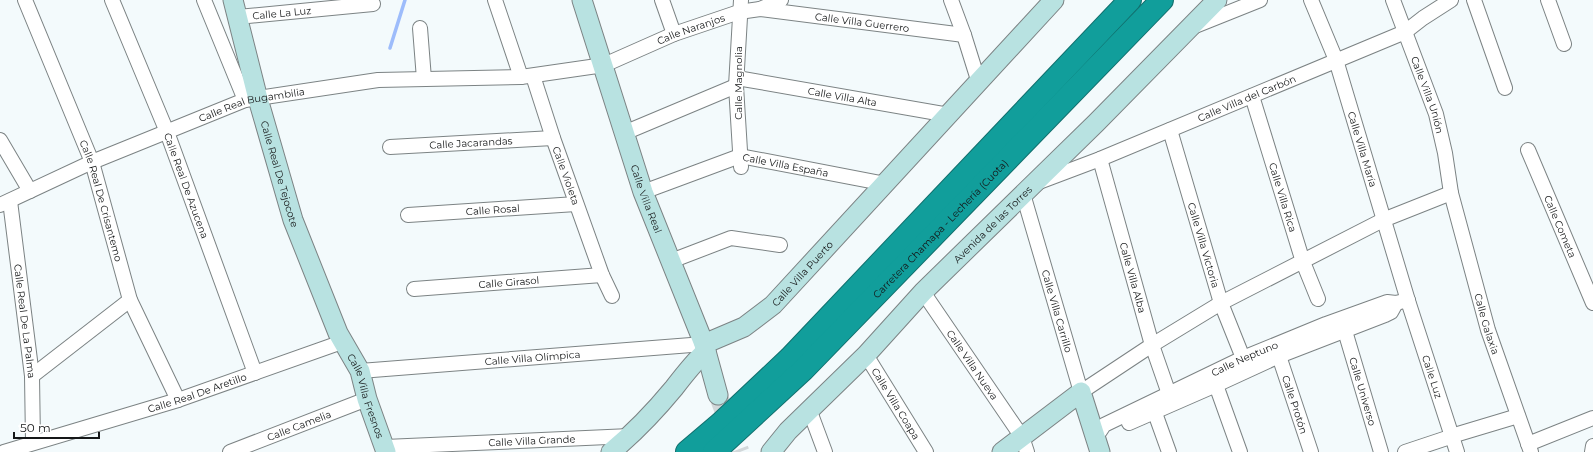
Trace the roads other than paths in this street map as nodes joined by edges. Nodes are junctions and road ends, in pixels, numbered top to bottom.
1 (25, 0) edge
2 (112, 0) edge
3 (204, 0) edge
4 (495, 0) edge
5 (582, 0) edge
6 (662, 0) edge
7 (781, 0) edge
8 (951, 0) edge
9 (1130, 0) edge
10 (1162, 0) edge
11 (1216, 0) edge
12 (1260, 0) edge
13 (1311, 0) edge
14 (1393, 0) edge
15 (1451, 0) edge
16 (1474, 0) edge
17 (1548, 0) edge
18 (1052, 1) edge
19 (373, 4) dead end
20 (740, 6) edge
21 (235, 8) edge
22 (760, 9) junction
23 (420, 28) dead end
24 (1189, 28) junction
25 (1405, 32) junction
26 (674, 34) junction
27 (964, 35) junction
28 (1564, 44) dead end
29 (1336, 60) junction
30 (604, 65) junction
31 (527, 76) junction
32 (424, 79) junction
33 (736, 82) junction
34 (979, 83) junction
35 (1505, 88) dead end
36 (1252, 96) junction
37 (252, 99) junction
38 (949, 115) junction
39 (1170, 130) junction
40 (167, 132) junction
41 (624, 133) junction
42 (553, 138) junction
43 (0, 140) edge
44 (390, 148) dead end
45 (1528, 150) dead end
46 (1100, 159) junction
47 (92, 162) junction
48 (740, 162) junction
49 (886, 184) junction
50 (1029, 189) junction
51 (30, 191) junction
52 (643, 192) junction
53 (1451, 193) junction
54 (5, 203) edge
55 (576, 204) junction
56 (408, 215) dead end
57 (1383, 220) junction
58 (780, 245) dead end
59 (671, 260) junction
60 (1304, 262) junction
61 (602, 275) junction
62 (414, 290) dead end
63 (923, 292) junction
64 (612, 296) dead end
65 (1318, 299) dead end
66 (130, 300) junction
67 (1593, 301) edge
68 (1402, 302) junction
69 (1221, 303) junction
70 (1345, 331) junction
71 (342, 342) junction
72 (1152, 345) junction
73 (705, 347) junction
74 (866, 355) junction
75 (1279, 356) junction
76 (1243, 358) junction
77 (360, 371) junction
78 (255, 373) junction
79 (32, 376) junction
80 (1216, 385) junction
81 (1080, 392) junction
82 (1169, 394) junction
83 (718, 395) tunnel mouth
84 (367, 399) junction
85 (178, 400) junction
86 (809, 409) junction
87 (1155, 413) junction
88 (1518, 416) junction
89 (1593, 418) edge
90 (1456, 435) junction
91 (630, 436) junction
92 (1097, 437) edge
93 (33, 442) junction
94 (1024, 444) edge
95 (1593, 446) edge
96 (1530, 448) edge
97 (386, 449) edge
98 (12, 451) edge
99 (230, 452) edge
100 (611, 452) edge
101 (687, 452) edge
102 (714, 452) edge
103 (771, 452) edge
104 (825, 452) edge
105 (926, 452) edge
106 (1002, 452) edge
107 (1169, 452) edge
108 (1240, 452) edge
109 (1311, 452) edge
110 (1381, 452) edge
111 (1405, 452) edge
112 (1457, 452) edge
113 (1592, 452) edge

1 - 47 street, Calle Real De Crisantemo
2 - 40 street, Calle Real De Azucena
3 - 37 street
4 - 31 street, Calle Violeta
5 - 30 street, Calle Villa Real
6 - 26 street
7 - 22 street, Calle Naranjos
8 - 27 street
9 - 101 highway, Carretera Chamapa - Lechería (Cuota)
10 - 102 highway, Carretera Chamapa - Lechería (Cuota)
11 - 24 street, Avenida de las Torres
12 - 24 street
13 - 29 street, Calle Villa María
14 - 25 street, Calle Villa Unión
15 - 25 street, Calle Villa del Carbón
16 - 35 street
17 - 28 street
18 - 34 street, Calle Villa Puerto
19 - 21 street, Calle La Luz
20 - 22 street, Calle Naranjos
20 - 26 street, Calle Naranjos
20 - 33 street, Calle Magnolia
21 - 37 street, Calle Real De Tejocote
22 - 27 street, Calle Villa Guerrero
23 - 32 street
24 - 50 street, Avenida de las Torres
25 - 29 street, Calle Villa del Carbón
25 - 53 street, Calle Villa Unión
26 - 30 street, Calle Naranjos
27 - 34 street
29 - 36 street, Calle Villa del Carbón
29 - 57 street, Calle Villa María
30 - 31 street, Calle Naranjos
30 - 41 street, Calle Villa Real
31 - 32 street, Calle Real Bugambilia
31 - 42 street, Calle Violeta
32 - 37 street, Calle Real Bugambilia
33 - 38 street, Calle Villa Alta
33 - 41 street
33 - 48 street, Calle Magnolia
34 - 38 street, Calle Villa Puerto
36 - 39 street, Calle Villa del Carbón
36 - 60 street, Calle Villa Rica
37 - 40 street, Calle Real Bugambilia
37 - 71 street, Calle Real De Tejocote
38 - 49 street, Calle Villa Puerto
39 - 46 street, Calle Villa del Carbón
39 - 69 street, Calle Villa Victoria
40 - 47 street, Calle Real Bugambilia
40 - 78 street, Calle Real De Azucena
41 - 52 street, Calle Villa Real
42 - 44 street, Calle Jacarandas
42 - 55 street, Calle Violeta
43 - 51 street
45 - 67 street, Calle Cometa
46 - 50 street, Calle Villa del Carbón
46 - 72 street, Calle Villa Alba
47 - 51 street, Calle Real Bugambilia
47 - 66 street, Calle Real De Crisantemo
48 - 49 street, Calle Villa España
48 - 52 street, Calle Villa España
49 - 73 street, Calle Villa Puerto
50 - 63 street, Avenida de las Torres
50 - 81 street, Calle Villa Carrillo
51 - 54 street, Calle Real Bugambilia
52 - 59 street, Calle Villa Real
53 - 57 street
53 - 88 street, Calle Galaxia
54 - 79 street, Calle Real De La Palma
55 - 56 street, Calle Rosal
55 - 61 street, Calle Violeta
57 - 60 street
57 - 68 street, Calle Villa María
58 - 59 street
59 - 73 street, Calle Villa Real
60 - 65 street, Calle Villa Rica
60 - 69 street
61 - 62 street, Calle Girasol
61 - 64 street, Calle Violeta
63 - 74 street, Avenida de las Torres
63 - 94 street, Calle Villa Nueva
66 - 79 street
66 - 85 street, Calle Real De Crisantemo
68 - 70 street, Calle Neptuno
68 - 76 street, Calle Neptuno
68 - 90 street, Calle Luz
69 - 72 street
69 - 76 street, Calle Villa Victoria
70 - 75 street, Calle Neptuno
70 - 110 street, Calle Universo
71 - 77 street, Calle Villa Fresnos
71 - 78 street, Calle Real De Aretillo
72 - 81 street
72 - 82 street, Calle Villa Alba
73 - 77 street, Calle Villa Olímpica
73 - 83 street, Calle Villa Real
73 - 91 street
74 - 86 street, Avenida de las Torres
74 - 105 street, Calle Villa Coapa
75 - 80 street, Calle Neptuno
75 - 109 street, Calle Protón
76 - 82 street, Calle Neptuno
77 - 84 street, Calle Villa Fresnos
78 - 85 street, Calle Real De Aretillo
79 - 93 street, Calle Real De La Palma
80 - 87 street, Calle Neptuno
80 - 108 street
81 - 92 street, Calle Villa Carrillo
81 - 94 street
82 - 92 street, Calle Neptuno
84 - 97 street, Calle Villa Fresnos
84 - 99 street, Calle Camelia
85 - 93 street, Calle Real De Aretillo
86 - 103 street, Avenida de las Torres
86 - 104 street
87 - 92 street, Calle Neptuno
87 - 107 street
88 - 90 street
88 - 96 street, Calle Galaxia
89 - 96 street
90 - 111 street
90 - 112 street, Calle Luz
91 - 97 street, Calle Villa Grande
91 - 100 street
93 - 98 street, Calle Real De Aretillo
94 - 106 street
95 - 113 street

